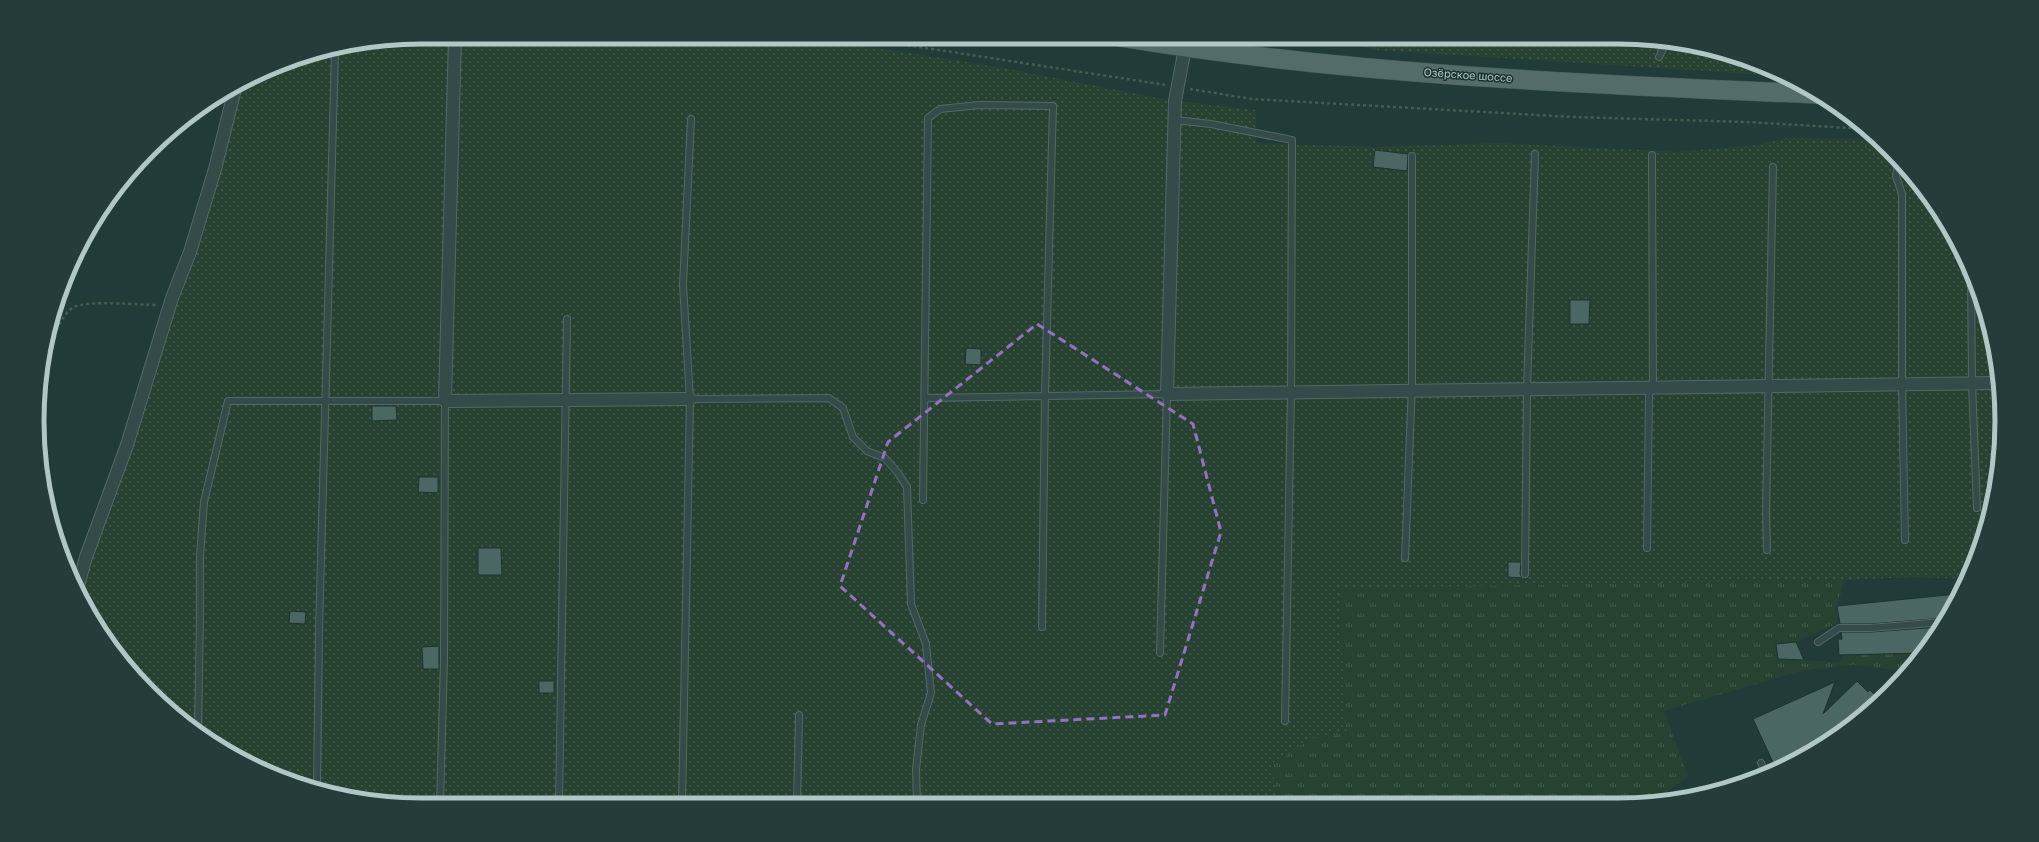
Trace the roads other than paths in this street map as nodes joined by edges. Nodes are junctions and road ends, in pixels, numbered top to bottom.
1 (455, 44) edge
2 (1161, 44) edge
3 (1664, 47) edge
4 (1185, 48) junction
5 (335, 54) edge
6 (1659, 57) dead end
7 (1803, 93) edge
8 (234, 94) edge
9 (691, 119) dead end
10 (1175, 120) junction
11 (1535, 154) dead end
12 (1652, 155) dead end
13 (1412, 156) dead end
14 (1773, 167) dead end
15 (1897, 168) edge
16 (1972, 292) edge
17 (567, 319) dead end
18 (1972, 383) junction
19 (1993, 383) edge
20 (1902, 384) junction
21 (1769, 386) junction
22 (1652, 387) junction
23 (1527, 389) junction
24 (1410, 390) junction
25 (1291, 392) junction
26 (1166, 394) junction
27 (1045, 395) junction
28 (925, 398) junction
29 (690, 399) junction
30 (567, 400) junction
31 (325, 401) junction
32 (445, 401) junction
33 (923, 500) dead end
34 (1977, 508) dead end
35 (1905, 540) dead end
36 (1646, 548) dead end
37 (1767, 550) dead end
38 (1405, 558) dead end
39 (1525, 574) dead end
40 (80, 580) edge
41 (1936, 623) edge
42 (1042, 627) dead end
43 (1818, 642) dead end
44 (1160, 653) dead end
45 (799, 715) dead end
46 (1285, 721) dead end
47 (198, 725) edge
48 (1761, 764) dead end
49 (1763, 768) edge
50 (317, 783) edge
51 (440, 798) edge
52 (559, 798) edge
53 (682, 798) edge
54 (797, 798) edge
55 (918, 798) edge

1 - 32 street
2 - 4 main road, Озёрское шоссе
3 - 6 lane
4 - 7 main road, Озёрское шоссе
4 - 10 street
5 - 31 lane
8 - 40 street
9 - 29 lane
10 - 25 lane
10 - 26 street
11 - 23 lane
12 - 22 lane
13 - 24 lane
14 - 21 lane
15 - 20 lane
16 - 18 lane
17 - 30 lane
18 - 19 street
18 - 20 street
18 - 34 lane
20 - 21 street
20 - 35 lane
21 - 22 street
21 - 37 lane
22 - 23 street
22 - 36 lane
23 - 24 street
23 - 39 lane
24 - 25 street
24 - 38 lane
25 - 26 street
25 - 46 lane
26 - 27 lane
26 - 44 lane
27 - 28 lane
27 - 28 lane
27 - 42 lane
28 - 33 lane
29 - 30 street
29 - 53 lane
29 - 55 lane
30 - 32 street
30 - 52 lane
31 - 32 lane
31 - 47 lane
31 - 50 lane
32 - 51 lane
41 - 43 lane
45 - 54 lane
48 - 49 lane

